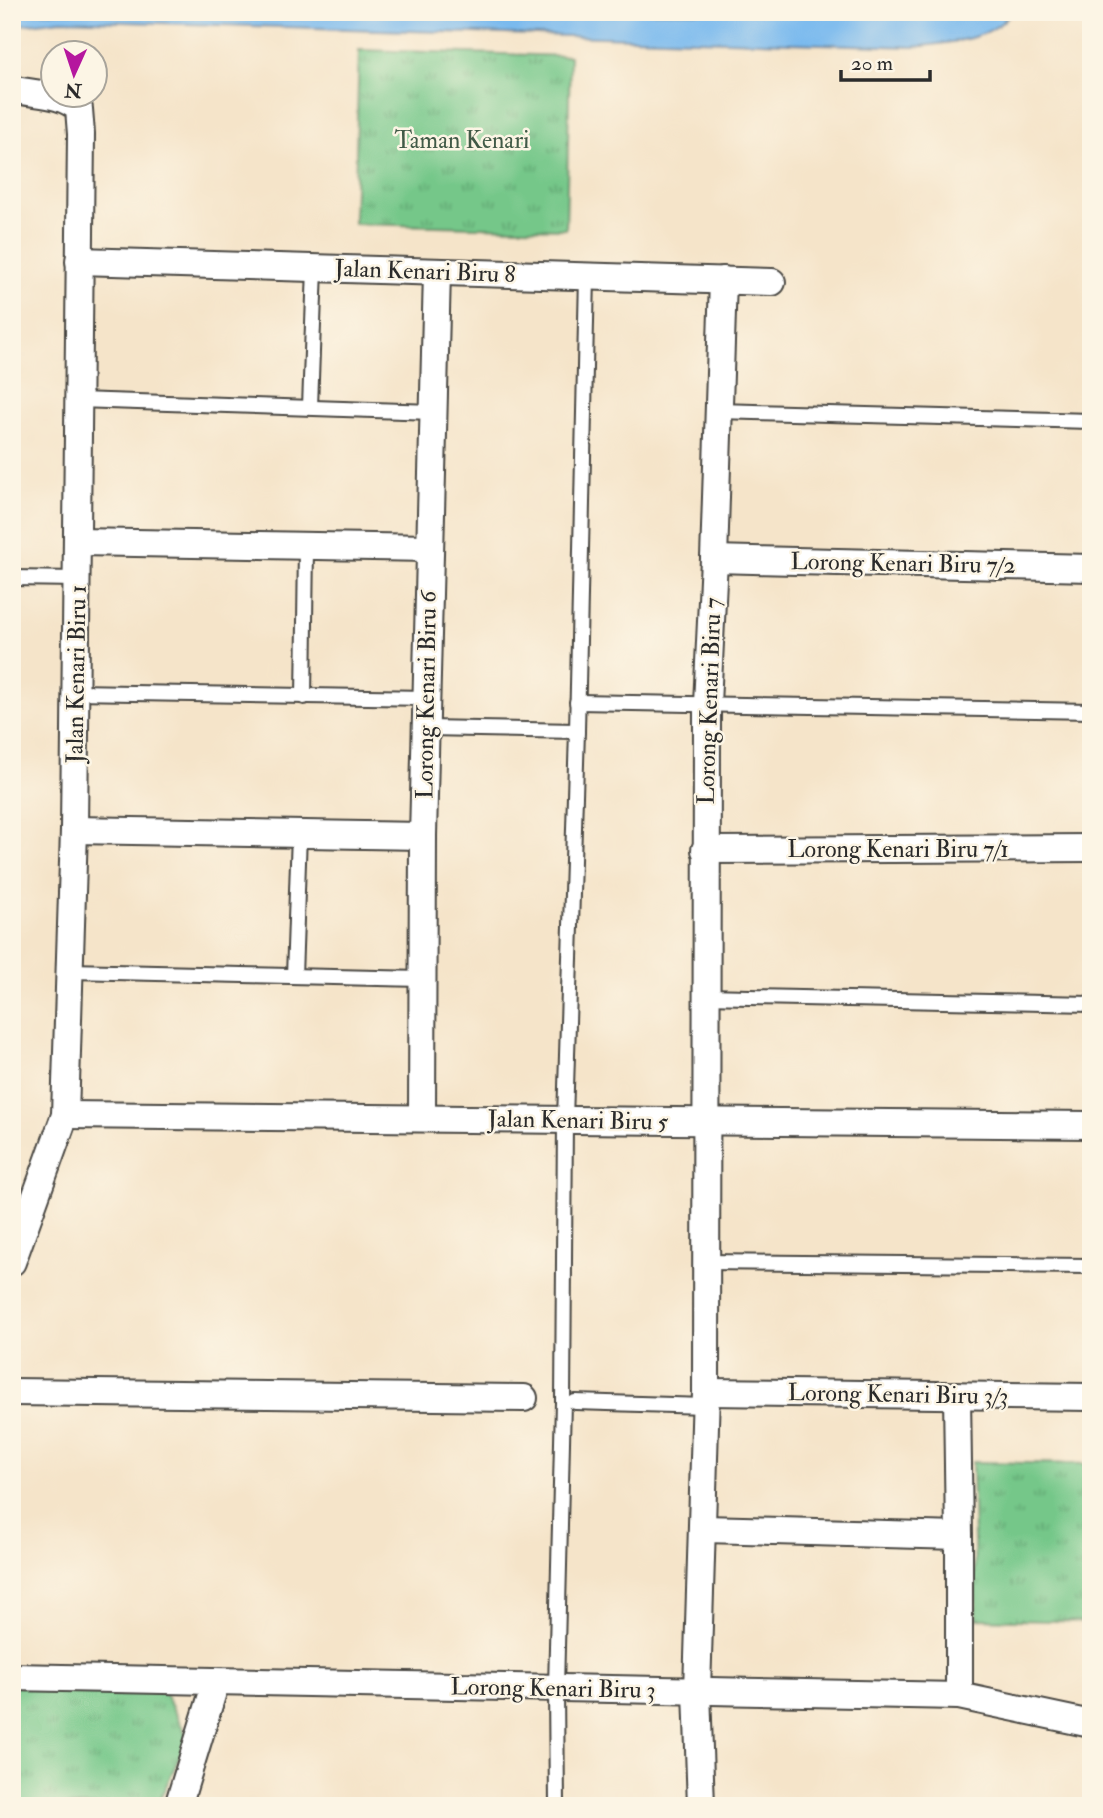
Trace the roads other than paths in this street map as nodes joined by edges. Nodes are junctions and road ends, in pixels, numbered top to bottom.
1 (12, 89) edge
2 (38, 93) edge
3 (78, 108) edge
4 (79, 261) junction
5 (314, 268) junction
6 (437, 272) junction
7 (587, 276) junction
8 (723, 280) junction
9 (772, 282) dead end
10 (78, 400) junction
11 (310, 407) junction
12 (718, 411) junction
13 (433, 412) junction
14 (1091, 421) edge
15 (78, 542) junction
16 (306, 547) junction
17 (429, 548) junction
18 (715, 559) junction
19 (1091, 568) edge
20 (12, 579) edge
21 (78, 579) junction
22 (75, 692) junction
23 (304, 696) junction
24 (428, 698) junction
25 (577, 702) junction
26 (707, 704) junction
27 (1091, 711) edge
28 (427, 727) junction
29 (577, 730) junction
30 (74, 830) junction
31 (299, 834) junction
32 (423, 836) junction
33 (1091, 848) edge
34 (705, 850) junction
35 (70, 971) junction
36 (294, 976) junction
37 (422, 979) junction
38 (705, 996) junction
39 (1091, 1004) edge
40 (65, 1115) junction
41 (422, 1118) junction
42 (565, 1120) junction
43 (706, 1121) junction
44 (1091, 1125) edge
45 (12, 1262) edge
46 (706, 1262) junction
47 (1091, 1266) edge
48 (12, 1392) edge
49 (957, 1395) junction
50 (1091, 1397) edge
51 (524, 1398) dead end
52 (706, 1399) junction
53 (575, 1402) dead end
54 (704, 1530) junction
55 (960, 1536) junction
56 (12, 1677) edge
57 (216, 1682) junction
58 (556, 1688) junction
59 (697, 1691) junction
60 (959, 1696) junction
61 (1091, 1724) edge
62 (178, 1806) edge
63 (556, 1806) edge
64 (702, 1806) edge

1 - 2 street
3 - 4 street, Jalan Kenari Biru 1
4 - 5 street, Jalan Kenari Biru 8
4 - 10 street, Jalan Kenari Biru 1
5 - 6 street, Jalan Kenari Biru 8
5 - 11 lane
6 - 7 street, Jalan Kenari Biru 8
6 - 13 street, Lorong Kenari Biru 6
7 - 8 street, Jalan Kenari Biru 8
7 - 25 lane
8 - 9 street, Jalan Kenari Biru 8
8 - 12 street, Lorong Kenari Biru 7
10 - 11 lane
10 - 15 street, Jalan Kenari Biru 1
11 - 13 lane
12 - 14 lane
12 - 18 street, Lorong Kenari Biru 7
13 - 17 street, Lorong Kenari Biru 6
15 - 16 street
15 - 21 street, Jalan Kenari Biru 1
16 - 17 street
16 - 23 lane
17 - 24 street, Lorong Kenari Biru 6
18 - 19 street, Lorong Kenari Biru 7/2
18 - 26 street, Lorong Kenari Biru 7
20 - 21 lane
21 - 22 street, Jalan Kenari Biru 1
22 - 23 lane
22 - 30 street, Jalan Kenari Biru 1
23 - 24 lane
24 - 28 street, Lorong Kenari Biru 6
25 - 26 lane
25 - 29 lane
26 - 27 lane
26 - 34 street, Lorong Kenari Biru 7
28 - 29 lane
28 - 32 street, Lorong Kenari Biru 6
29 - 42 lane
30 - 31 street
30 - 35 street, Jalan Kenari Biru 1
31 - 32 street
31 - 36 lane
32 - 37 street, Lorong Kenari Biru 6
33 - 34 street, Lorong Kenari Biru 7/1
34 - 38 street, Lorong Kenari Biru 7
35 - 36 lane
35 - 40 street, Jalan Kenari Biru 1
36 - 37 lane
37 - 41 street, Lorong Kenari Biru 6
38 - 39 lane
38 - 43 street, Lorong Kenari Biru 7
40 - 41 street, Jalan Kenari Biru 5
40 - 45 street, Jalan Kenari Biru 1
41 - 42 street, Jalan Kenari Biru 5
42 - 43 street, Jalan Kenari Biru 5
42 - 58 lane
43 - 44 street, Jalan Kenari Biru 5
43 - 46 street, Lorong Kenari Biru 7
46 - 47 lane
46 - 52 street, Lorong Kenari Biru 7
48 - 51 street
49 - 50 street, Lorong Kenari Biru 3/3
49 - 52 street, Lorong Kenari Biru 3/3
49 - 55 street
52 - 53 lane
52 - 54 street, Lorong Kenari Biru 7
54 - 55 street
54 - 59 street, Lorong Kenari Biru 7
55 - 60 street
56 - 57 street, Lorong Kenari Biru 3
57 - 58 street, Lorong Kenari Biru 3
57 - 62 street
58 - 59 street, Lorong Kenari Biru 3
58 - 63 lane
59 - 60 street, Lorong Kenari Biru 3
59 - 64 street, Lorong Kenari Biru 7
60 - 61 street, Lorong Kenari Biru 3

